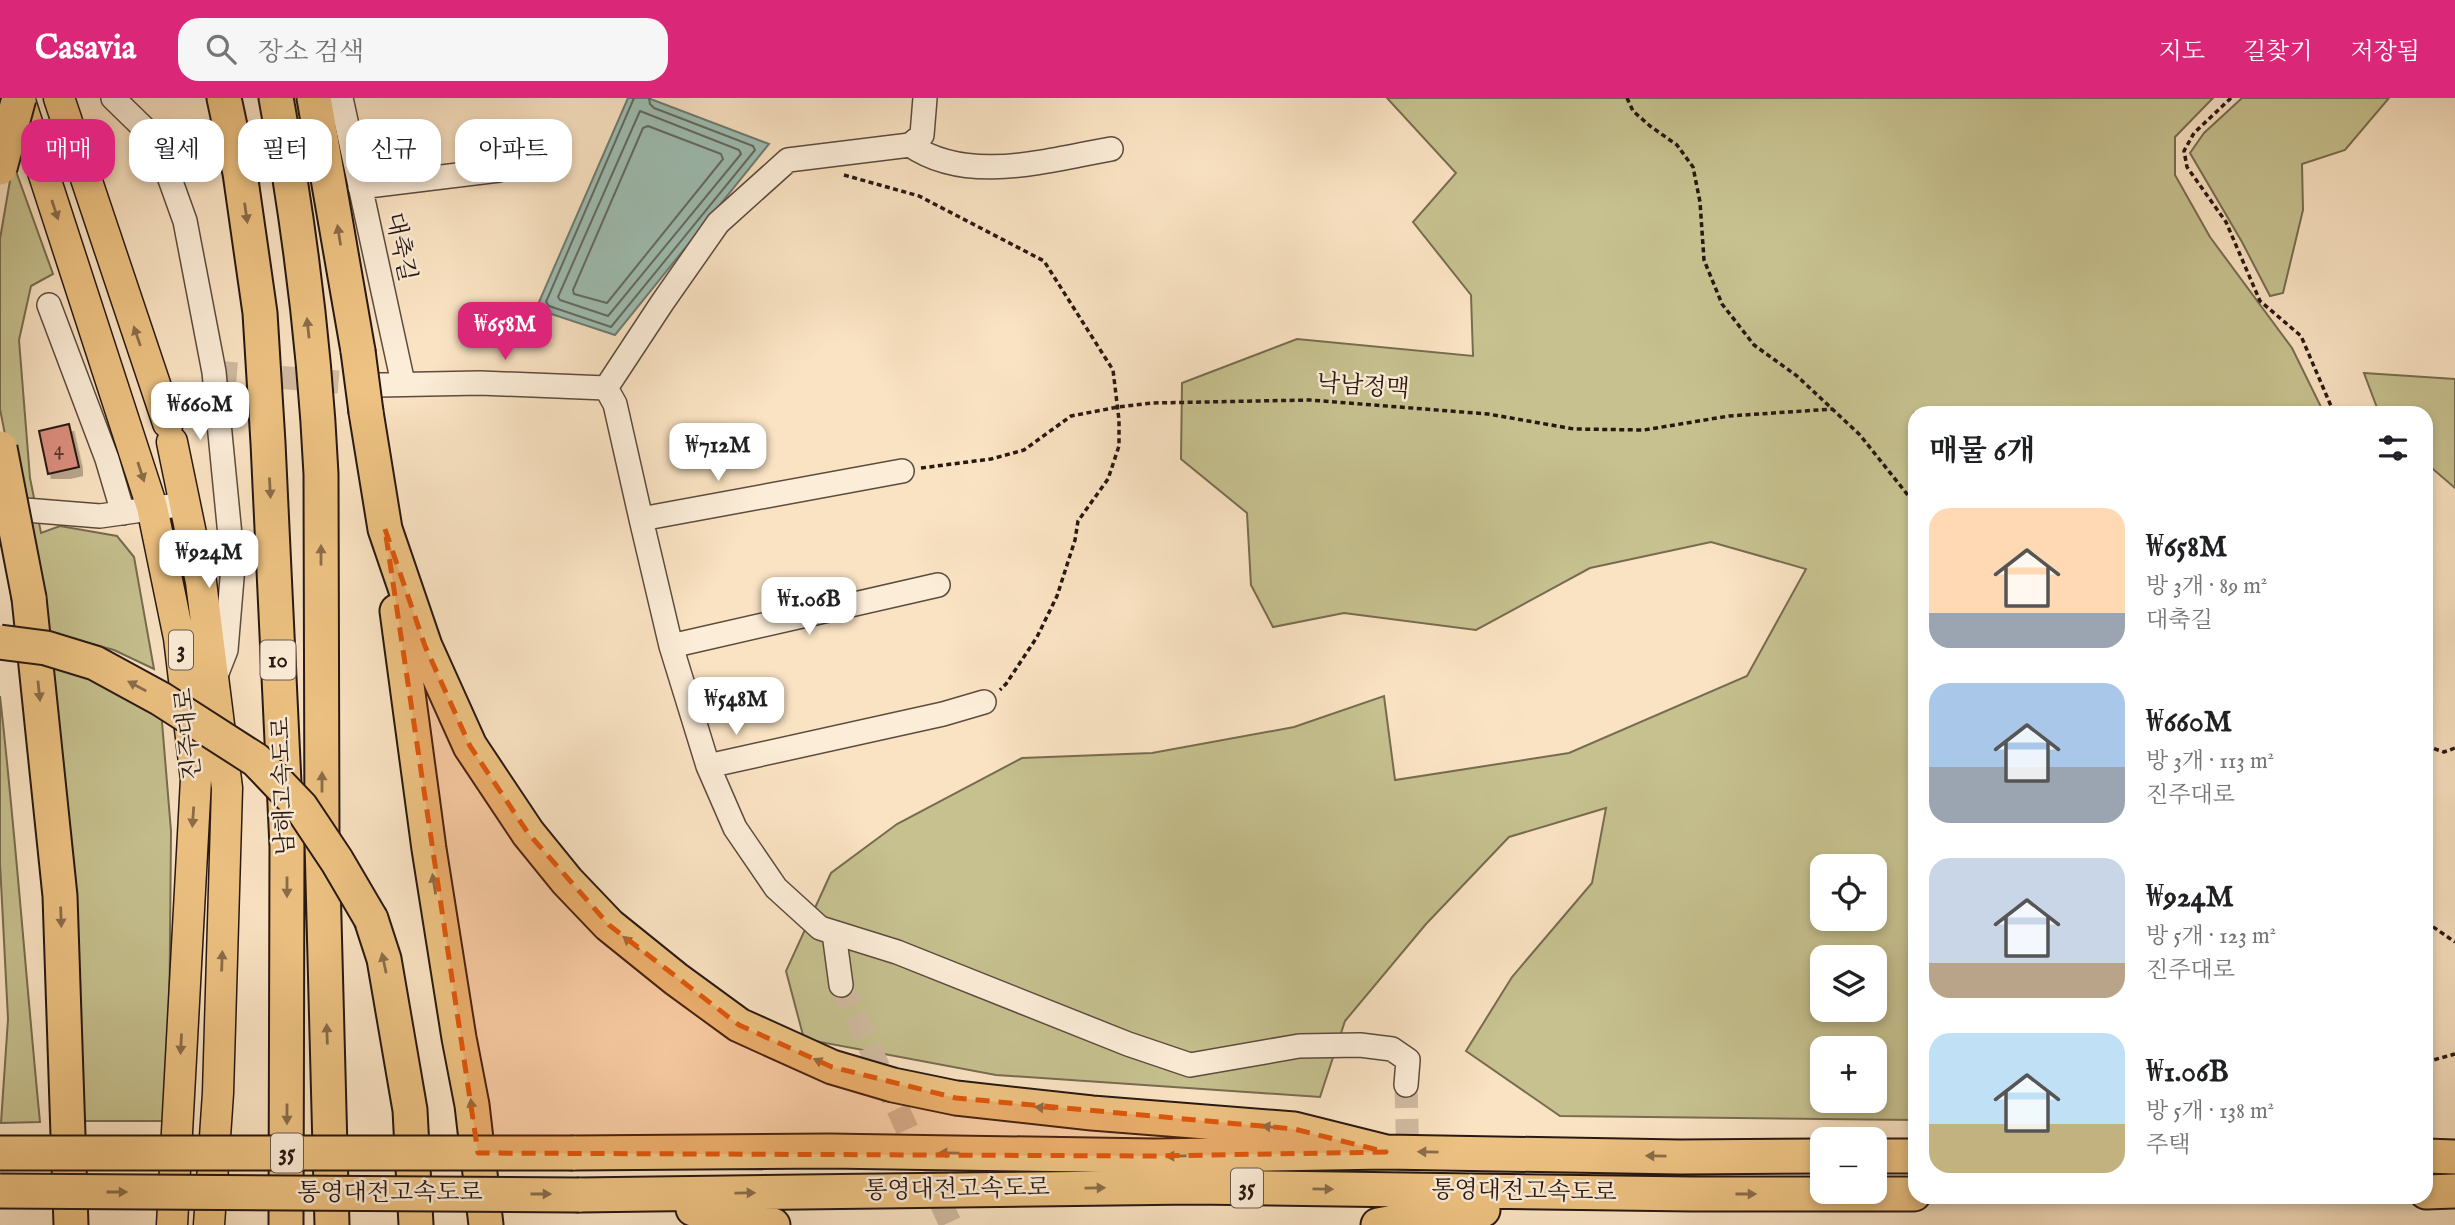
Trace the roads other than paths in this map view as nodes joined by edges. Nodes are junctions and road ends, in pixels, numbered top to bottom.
1 (19, 98) edge
2 (59, 98) edge
3 (113, 98) edge
4 (224, 98) edge
5 (276, 98) edge
6 (314, 98) edge
7 (341, 98) edge
8 (925, 98) edge
9 (911, 145) junction
10 (1111, 149) dead end
11 (0, 168) edge
12 (455, 175) edge
13 (360, 187) junction
14 (49, 305) dead end
15 (403, 383) junction
16 (606, 388) junction
17 (372, 398) junction
18 (0, 447) edge
19 (902, 471) road end
20 (185, 504) junction
21 (152, 507) junction
22 (0, 508) edge
23 (122, 513) junction
24 (641, 519) junction
25 (385, 529) junction
26 (938, 585) dead end
27 (0, 642) edge
28 (671, 646) junction
29 (215, 678) junction
30 (984, 702) road end
31 (708, 766) junction
32 (834, 933) junction
33 (841, 985) tunnel mouth
34 (1406, 1085) tunnel mouth
35 (1386, 1152) junction
36 (0, 1153) edge
37 (1810, 1156) edge
38 (1887, 1156) edge
39 (1908, 1156) edge
40 (2433, 1156) edge
41 (2455, 1157) edge
42 (0, 1191) edge
43 (2455, 1191) edge
44 (2433, 1192) edge
45 (1692, 1194) junction
46 (1908, 1194) edge
47 (579, 1195) junction
48 (71, 1225) edge
49 (172, 1225) edge
50 (209, 1225) edge
51 (286, 1225) edge
52 (332, 1225) edge
53 (415, 1225) edge
54 (486, 1225) edge
55 (773, 1225) edge
56 (1378, 1225) edge

1 - 11 highway, bridge
1 -> 21 main road, 진주대로 / 3
20 -> 2 main road, 진주대로 / 3
3 - 29 street
4 -> 51 highway, 남해고속도로 / 10
52 -> 5 highway, 남해고속도로 / 10
17 -> 6 highway, bridge
7 - 13 street, 대축길
8 - 9 street
9 - 10 street
9 - 16 street
12 - 13 street
13 - 15 street, 대축길
14 - 23 street
15 - 16 street
15 - 17 street
16 - 24 street
17 - 25 highway
18 -> 48 highway, bridge
19 - 24 street
20 - 21 street
20 - 29 main road, 진주대로 / 3
21 - 23 street
21 -> 49 main road, 진주대로 / 3
22 - 23 street
24 - 28 street
35 -> 25 highway
54 -> 25 highway
26 - 28 street
53 -> 27 highway, bridge
28 - 31 street
50 -> 29 main road, 진주대로 / 3
30 - 31 street
31 - 32 street
32 - 33 street
32 - 34 street
35 -> 36 highway, 통영대전고속도로 / 35, bridge
37 -> 35 highway, 통영대전고속도로 / 35
38 - 39 highway
40 - 41 highway
42 -> 47 highway, 통영대전고속도로 / 35, bridge
43 - 44 highway
45 -> 46 highway, 통영대전고속도로 / 35
47 -> 45 highway, 통영대전고속도로 / 35
45 - 56 highway
47 - 55 highway

